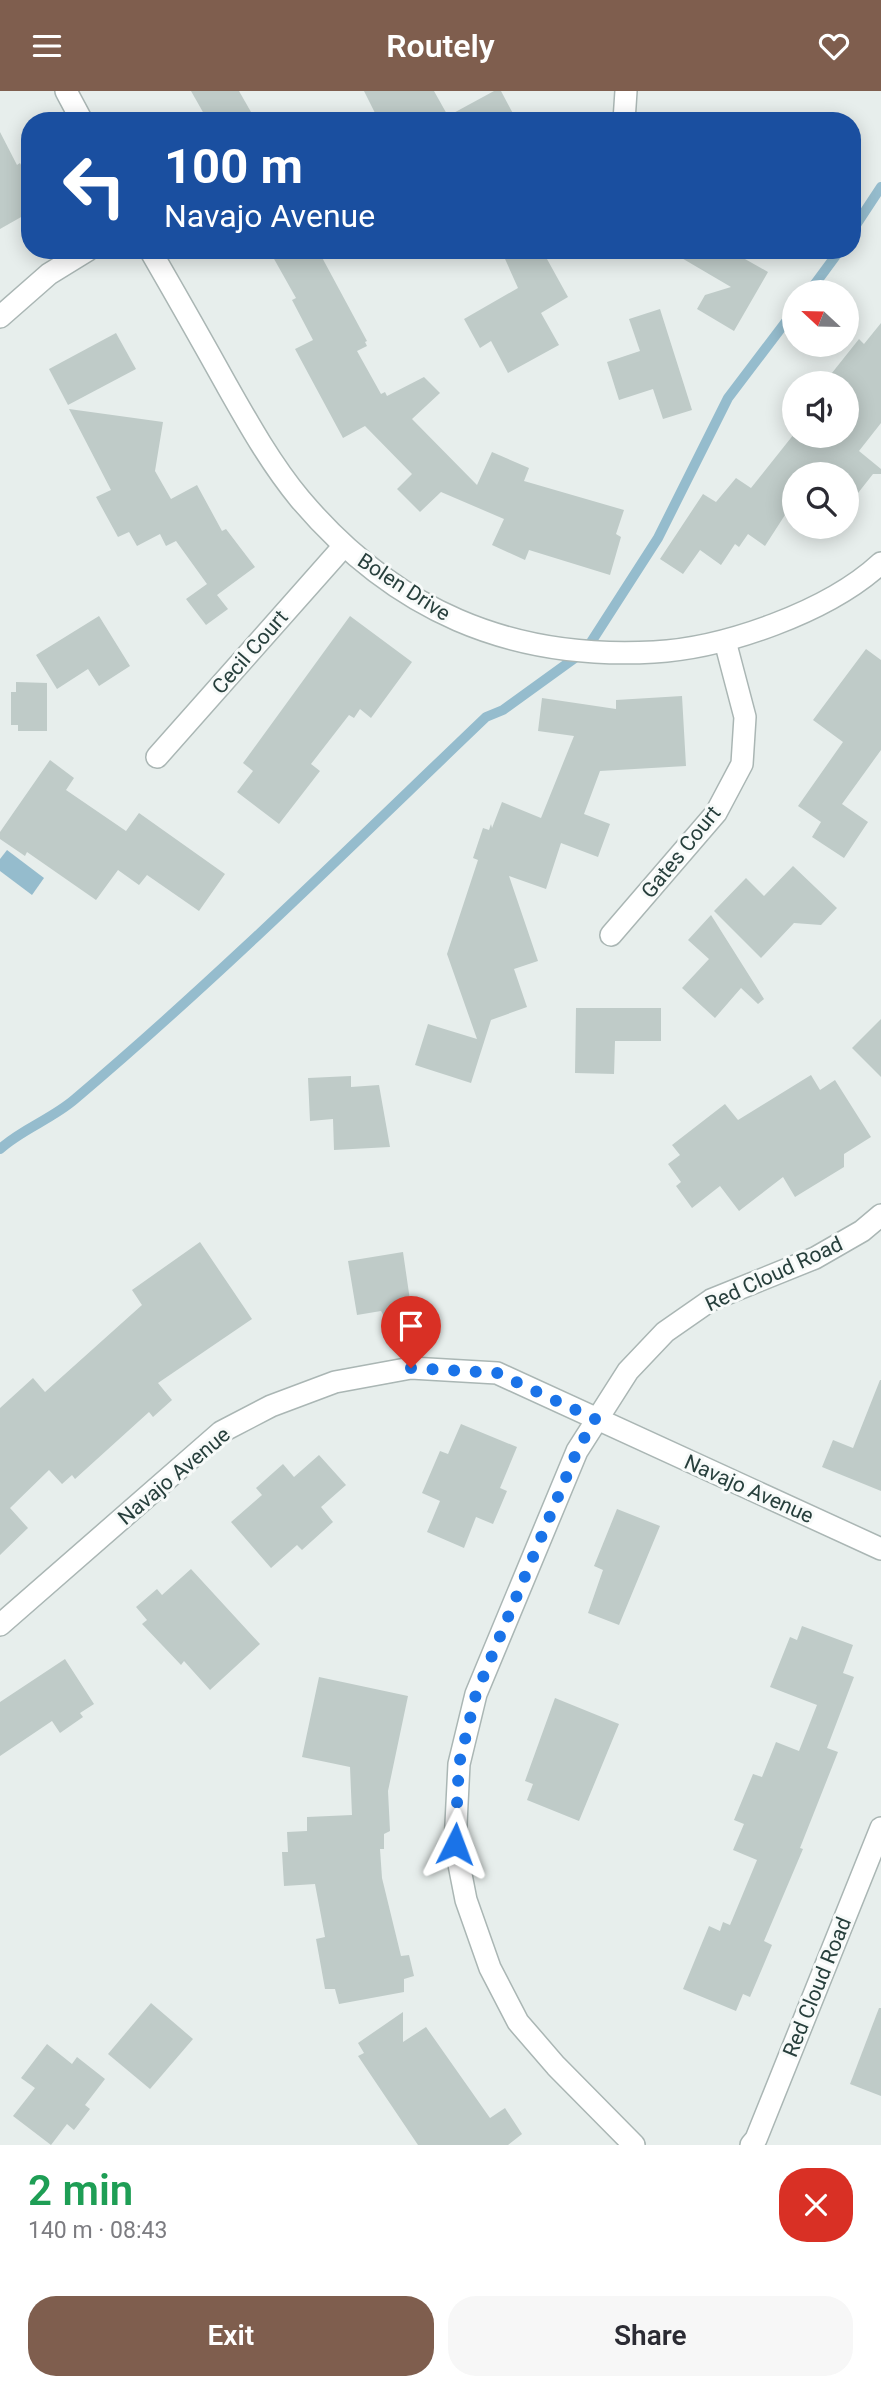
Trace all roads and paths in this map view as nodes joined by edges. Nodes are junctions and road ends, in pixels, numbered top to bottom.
1 (66, 91) edge
2 (626, 91) edge
3 (77, 112) edge
4 (625, 112) edge
5 (73, 259) edge
6 (155, 259) edge
7 (0, 317) edge
8 (343, 547) junction
9 (881, 563) edge
10 (725, 641) junction
11 (157, 757) dead end
12 (611, 935) dead end
13 (881, 1215) edge
14 (595, 1419) junction
15 (881, 1549) edge
16 (0, 1625) edge
17 (881, 1828) edge
18 (634, 2145) edge
19 (751, 2145) edge

1 - 3 street
2 - 4 street
5 - 7 street
6 - 8 street, Bolen Drive
8 - 10 street, Bolen Drive
8 - 11 street, Cecil Court
9 - 10 street, Bolen Drive
10 - 12 street, Gates Court
13 - 14 street, Red Cloud Road
14 - 15 street, Navajo Avenue
14 - 16 street, Navajo Avenue
14 - 18 street, Red Cloud Road
17 - 19 street, Red Cloud Road

